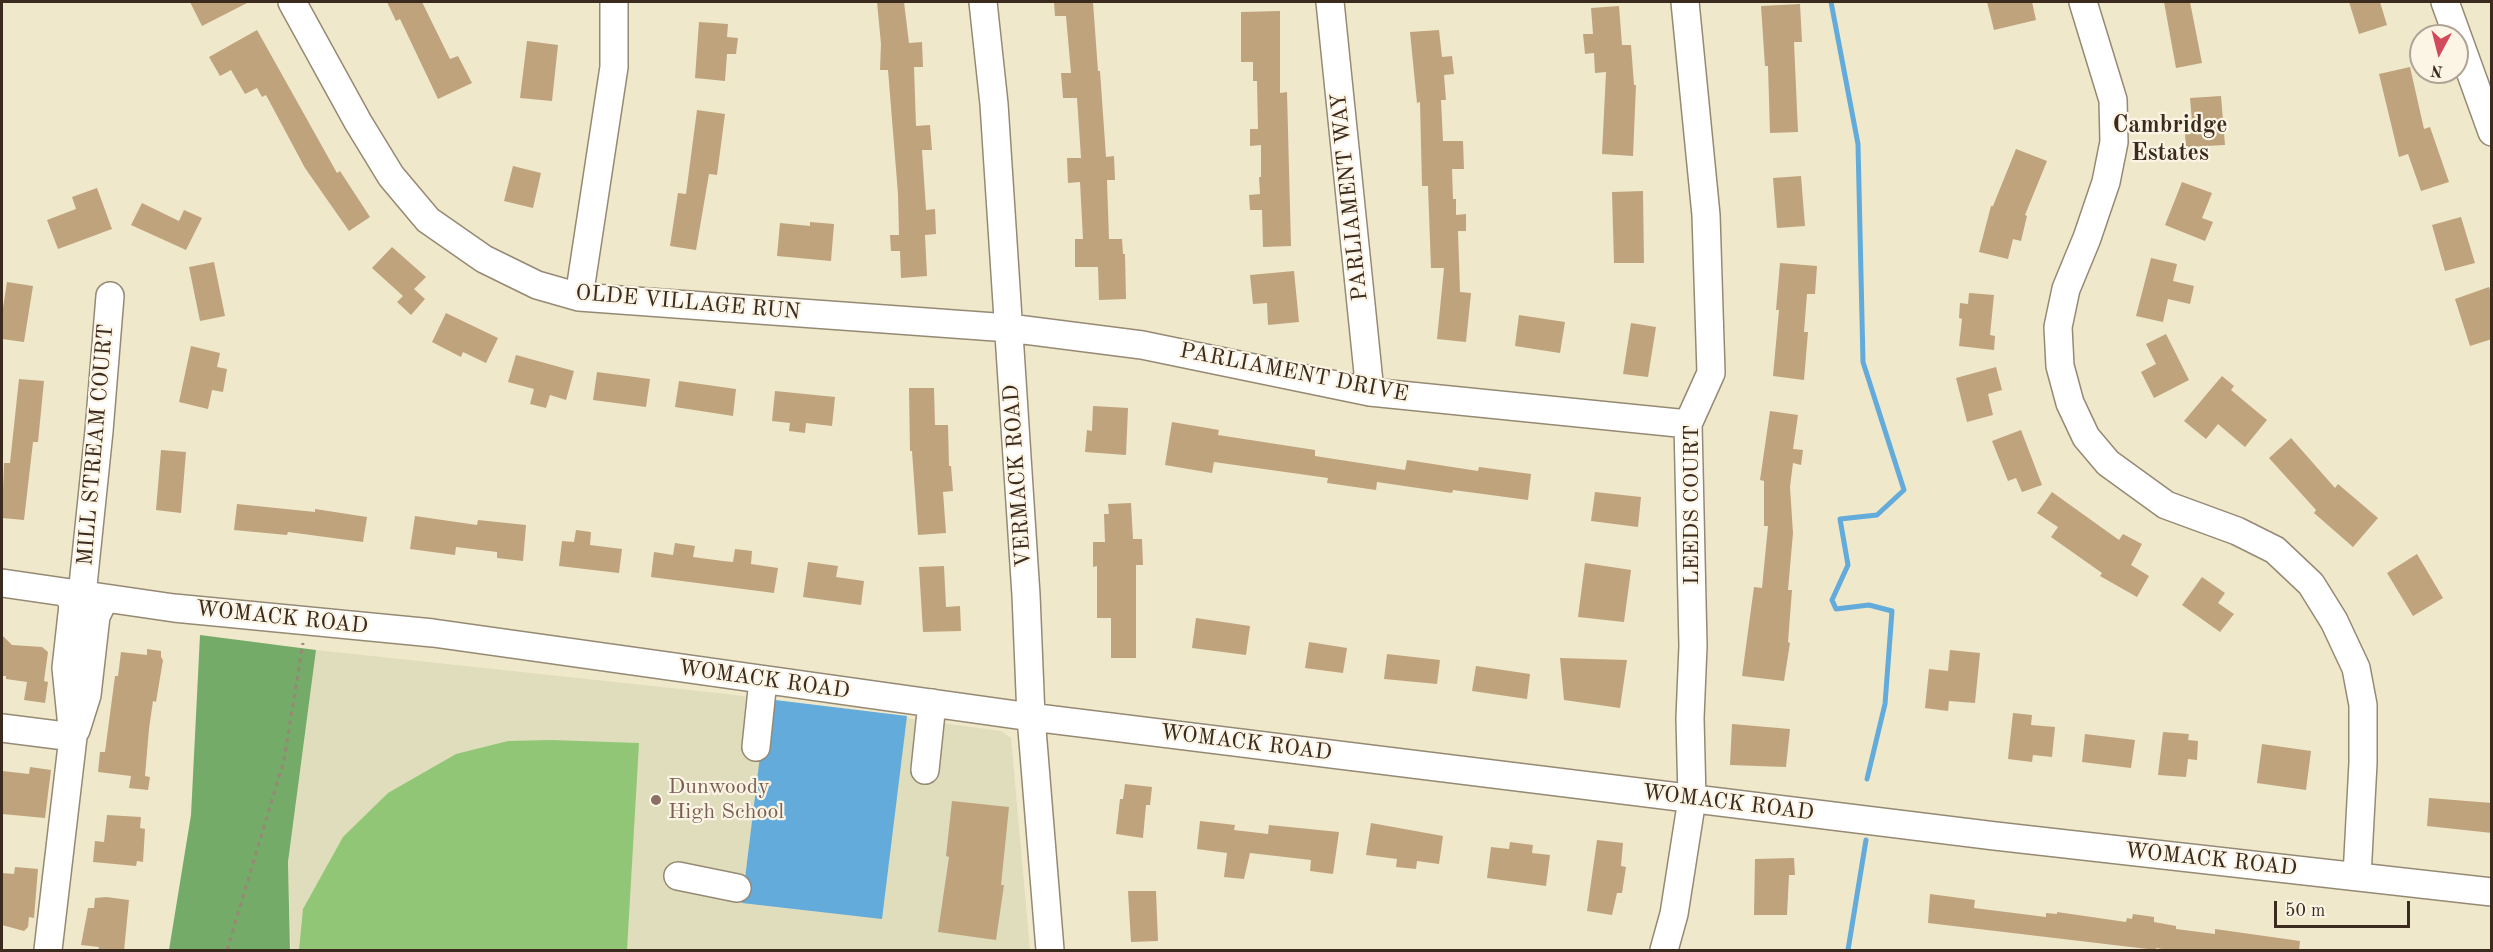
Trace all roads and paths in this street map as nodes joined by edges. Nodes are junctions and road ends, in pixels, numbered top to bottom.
1 (292, 2) edge
2 (614, 2) edge
3 (983, 2) edge
4 (1330, 2) edge
5 (1685, 2) edge
6 (2083, 2) edge
7 (2445, 2) edge
8 (2492, 132) edge
9 (110, 296) dead end
10 (579, 297) junction
11 (1009, 328) junction
12 (1370, 392) junction
13 (1688, 424) junction
14 (2, 583) edge
15 (85, 595) junction
16 (307, 621) junction
17 (83, 631) junction
18 (763, 680) junction
19 (932, 704) junction
20 (1031, 717) junction
21 (2, 728) edge
22 (73, 737) junction
23 (756, 747) dead end
24 (925, 770) dead end
25 (1692, 799) junction
26 (678, 876) dead end
27 (2356, 876) junction
28 (737, 888) dead end
29 (2492, 892) edge
30 (48, 951) edge
31 (227, 951) edge
32 (1050, 951) edge
33 (1664, 951) edge

1 - 10 street, OLDE VILLAGE RUN
2 - 10 street
3 - 11 street, VERMACK ROAD
4 - 12 street, PARLIAMENT WAY
5 - 13 street, LEEDS COURT
6 - 27 street
7 - 8 street
9 - 15 street, MILL STREAM COURT
10 - 11 street, OLDE VILLAGE RUN
11 - 12 street, PARLIAMENT DRIVE
11 - 20 street, VERMACK ROAD
12 - 13 street, PARLIAMENT DRIVE
13 - 25 street, LEEDS COURT
14 - 15 street, WOMACK ROAD
15 - 16 street, WOMACK ROAD
15 - 17 street
15 - 17 street
16 - 18 street, WOMACK ROAD
16 - 31 path
17 - 22 street
18 - 19 street, WOMACK ROAD
18 - 23 street
19 - 20 street, WOMACK ROAD
19 - 24 street
20 - 25 street, WOMACK ROAD
20 - 32 street, VERMACK ROAD
21 - 22 street
22 - 30 street
25 - 27 street, WOMACK ROAD
25 - 33 street, LEEDS COURT
26 - 28 street
27 - 29 street, WOMACK ROAD

